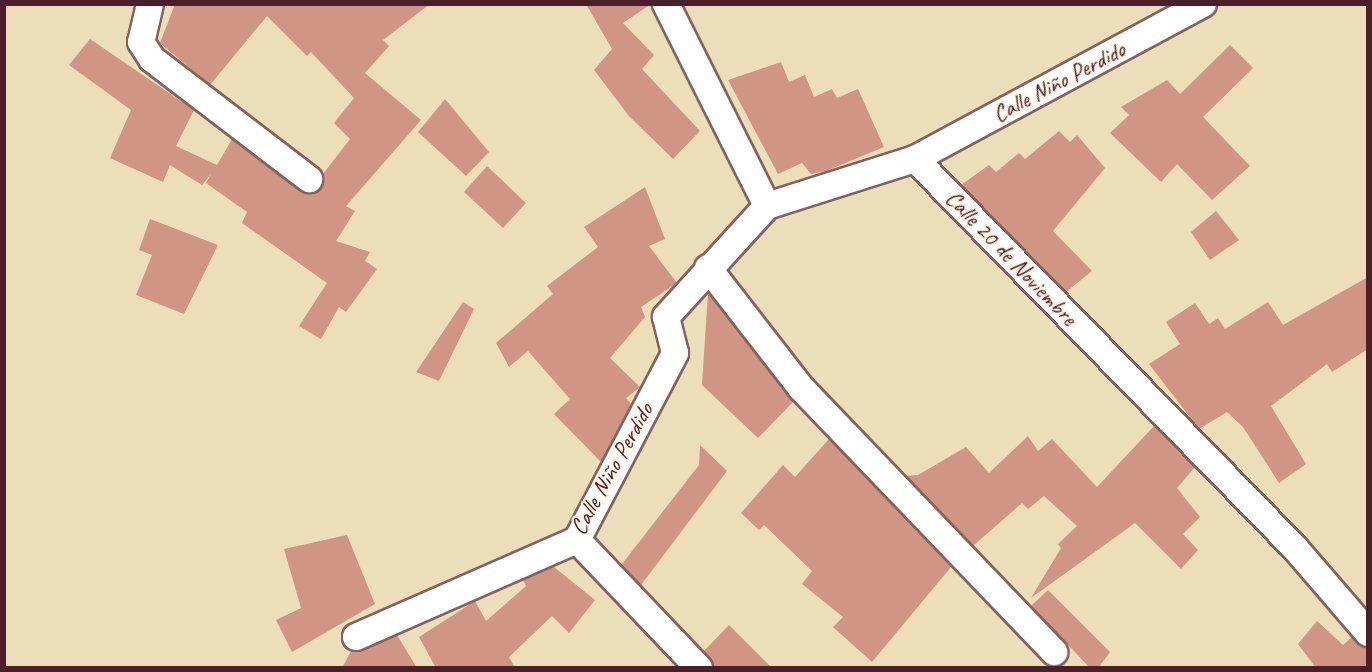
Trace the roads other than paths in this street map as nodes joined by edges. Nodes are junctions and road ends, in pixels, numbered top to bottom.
1 (150, 4) edge
2 (666, 4) edge
3 (1203, 4) edge
4 (915, 159) junction
5 (309, 178) dead end
6 (767, 206) junction
7 (708, 268) junction
8 (577, 540) junction
9 (1368, 633) edge
10 (356, 637) dead end
11 (1054, 652) dead end
12 (699, 668) edge

1 - 5 street
2 - 6 street
3 - 4 street, Calle Niño Perdido
4 - 6 street
4 - 9 street, Calle 20 de Noviembre
6 - 7 street, Calle Niño Perdido
7 - 8 street, Calle Niño Perdido
7 - 11 street
8 - 10 street, Calle Niño Perdido
8 - 12 street

